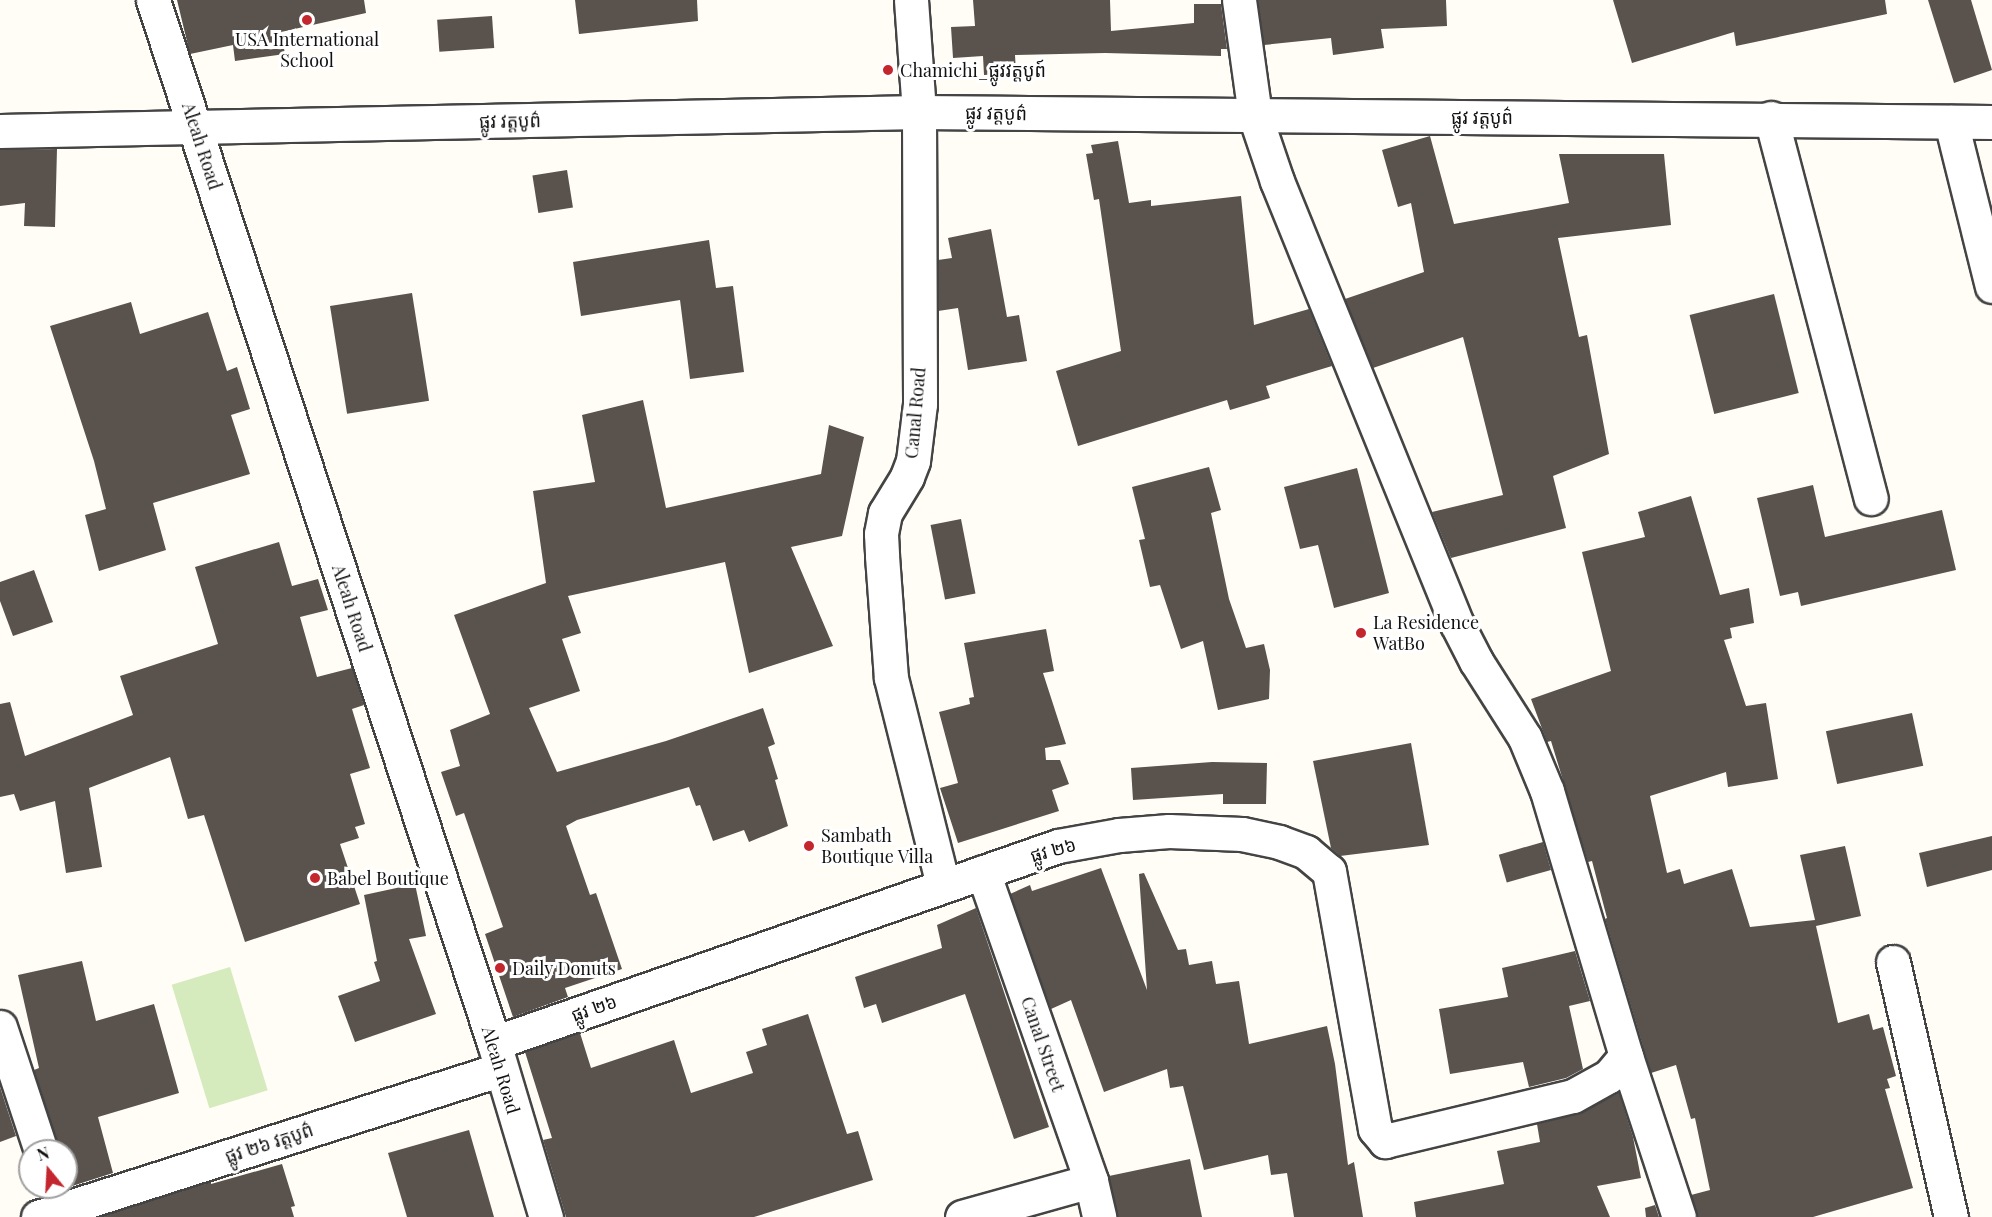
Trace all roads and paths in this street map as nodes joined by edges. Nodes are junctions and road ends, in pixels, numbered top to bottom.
1 (153, 0) edge
2 (911, 0) edge
3 (1239, 0) edge
4 (919, 112) junction
5 (1255, 116) junction
6 (1770, 118) junction
7 (1951, 122) junction
8 (1992, 122) edge
9 (196, 128) junction
10 (0, 130) edge
11 (1992, 286) edge
12 (1871, 498) dead end
13 (983, 872) junction
14 (943, 885) junction
15 (1893, 962) dead end
16 (0, 1027) edge
17 (497, 1056) junction
18 (1626, 1056) junction
19 (37, 1139) edge
20 (1091, 1181) junction
21 (51, 1204) edge
22 (546, 1217) edge
23 (962, 1217) edge
24 (1099, 1217) edge
25 (1679, 1217) edge
26 (1951, 1217) edge

1 - 9 street, Aleah Road
2 - 4 street, Canal Road
3 - 5 street
4 - 5 street, ផ្លូវ វត្តបូព៌
4 - 9 street, ផ្លូវ វត្តបូព៌
4 - 14 street, Canal Road
5 - 6 street, ផ្លូវ វត្តបូព៌
5 - 18 street
6 - 7 street, ផ្លូវ វត្តបូព៌
6 - 12 street
7 - 8 street, ផ្លូវ វត្តបូព៌
7 - 11 street
9 - 10 street, ផ្លូវ វត្តបូព៌
9 - 17 street, Aleah Road
13 - 14 street, ផ្លូវ ២៦
13 - 18 street, ផ្លូវ ២៦
13 - 20 street, Canal Street
14 - 17 street, ផ្លូវ ២៦
15 - 26 street
16 - 19 street
17 - 21 street, ផ្លូវ ២៦ វត្តបូព៌
17 - 22 street, Aleah Road
18 - 25 street
20 - 23 street
20 - 24 street, Canal Street

